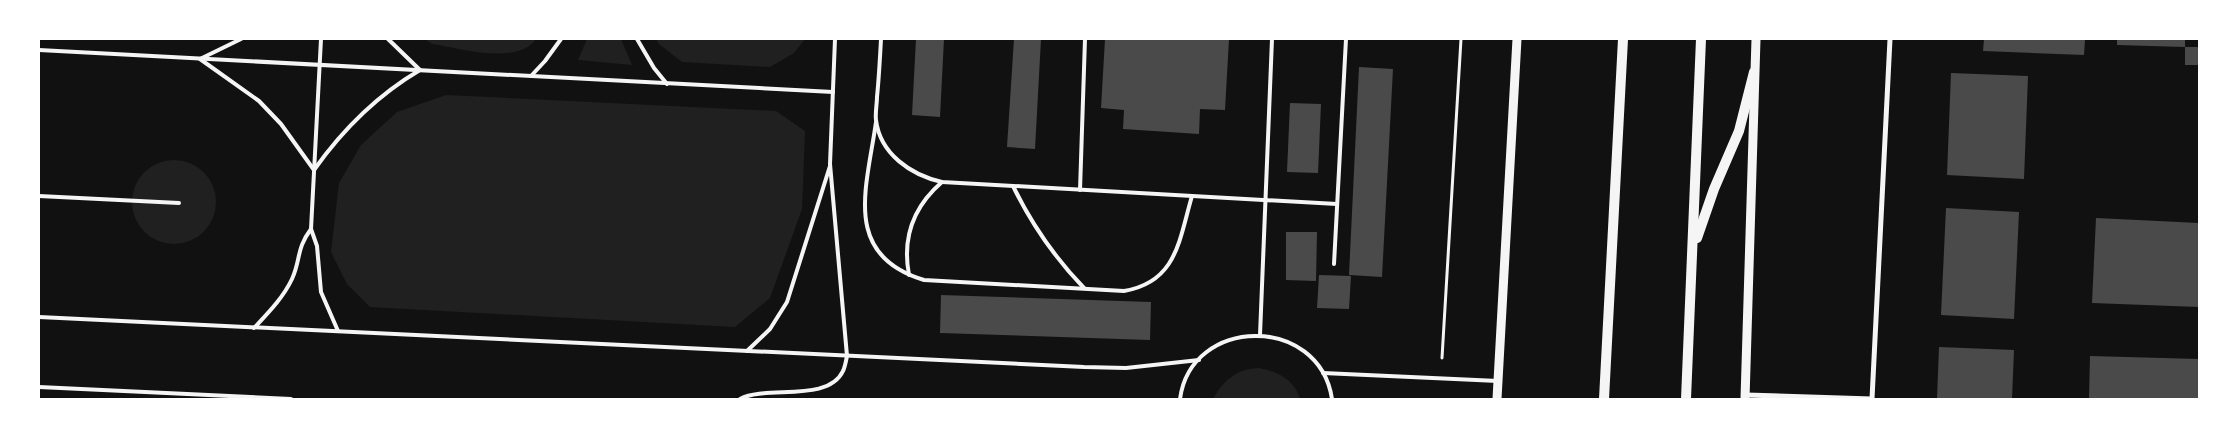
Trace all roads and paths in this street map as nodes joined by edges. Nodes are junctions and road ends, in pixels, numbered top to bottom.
1 (241, 39) edge
2 (320, 39) edge
3 (388, 39) edge
4 (561, 39) edge
5 (637, 39) edge
6 (835, 39) edge
7 (881, 39) edge
8 (1085, 39) edge
9 (1272, 39) edge
10 (1346, 39) edge
11 (1461, 39) edge
12 (1517, 39) edge
13 (1623, 39) edge
14 (1701, 39) edge
15 (1756, 39) edge
16 (1890, 39) edge
17 (39, 50) edge
18 (200, 59) junction
19 (319, 64) junction
20 (420, 70) junction
21 (1754, 72) junction
22 (531, 76) junction
23 (667, 84) junction
24 (833, 92) junction
25 (876, 120) junction
26 (830, 164) junction
27 (314, 170) junction
28 (942, 182) junction
29 (1013, 186) junction
30 (1080, 190) junction
31 (39, 196) edge
32 (1192, 196) junction
33 (1265, 200) junction
34 (179, 203) dead end
35 (1337, 204) junction
36 (311, 229) junction
37 (1693, 248) junction
38 (1334, 264) dead end
39 (909, 275) junction
40 (1085, 289) junction
41 (39, 318) edge
42 (254, 328) junction
43 (338, 331) junction
44 (1260, 335) junction
45 (747, 351) junction
46 (847, 356) junction
47 (1199, 360) junction
48 (1323, 373) junction
49 (1440, 378) junction
50 (1498, 381) junction
51 (39, 387) edge
52 (1746, 397) edge
53 (292, 399) edge
54 (740, 399) edge
55 (1180, 399) edge
56 (1332, 399) edge
57 (1497, 399) edge
58 (1604, 399) edge
59 (1686, 399) edge
60 (1872, 399) edge

1 - 18 lane
2 - 19 lane
3 - 20 lane
4 - 22 lane
5 - 23 lane
6 - 24 lane
7 - 25 lane
8 - 30 lane
9 - 33 lane
10 - 35 lane
11 - 49 path
12 - 50 street
13 - 58 main road
14 - 37 main road
15 - 21 street
16 - 60 street
17 - 18 lane
18 - 19 lane
18 - 27 lane
19 - 20 lane
19 - 27 lane
20 - 22 lane
20 - 27 lane
21 - 37 main road
21 - 52 street
22 - 23 lane
23 - 24 lane
24 - 26 lane
25 - 28 lane
25 - 39 lane
26 - 45 lane
26 - 46 lane
27 - 36 lane
28 - 29 lane
28 - 39 lane
29 - 30 lane
29 - 40 lane
30 - 32 lane
31 - 34 lane
32 - 33 lane
32 - 40 lane
33 - 35 lane
33 - 44 lane
35 - 38 lane
36 - 42 lane
36 - 43 lane
37 - 59 main road
39 - 40 lane
41 - 42 lane
42 - 43 lane
43 - 45 lane
44 - 47 lane
44 - 48 lane
45 - 46 lane
46 - 47 lane
46 - 54 lane
47 - 55 lane
48 - 49 lane
48 - 56 lane
49 - 50 lane
50 - 57 street
51 - 53 lane
52 - 60 street

